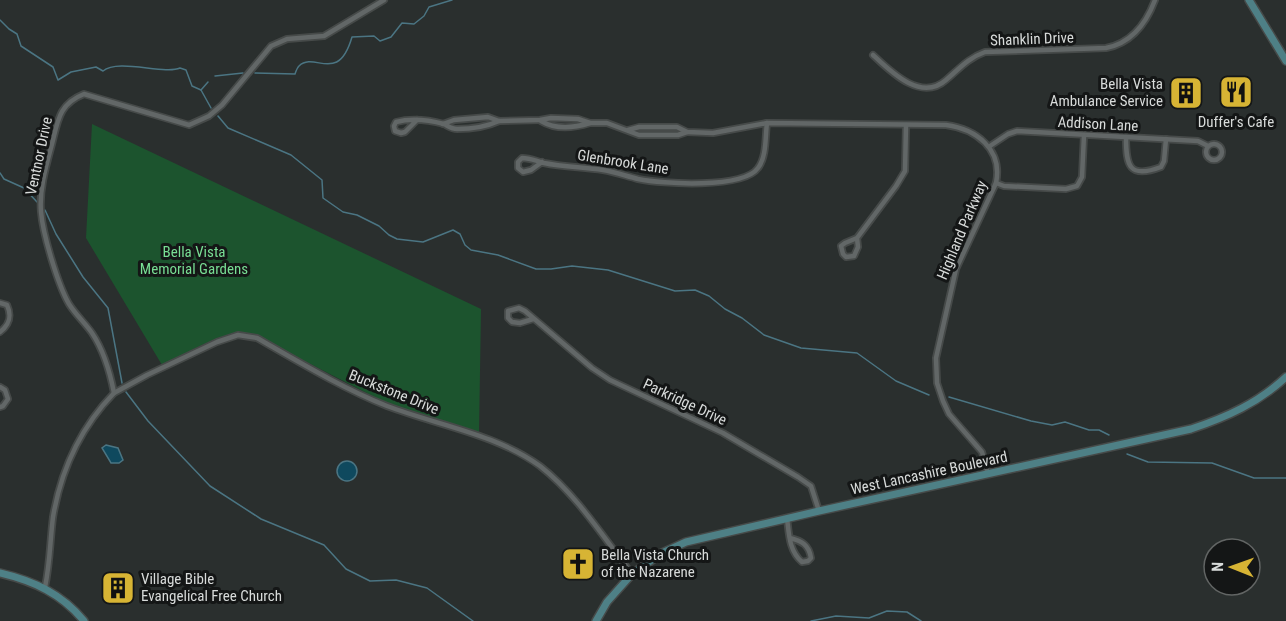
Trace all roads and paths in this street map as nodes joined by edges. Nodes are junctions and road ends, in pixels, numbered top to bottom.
1 (384, 0) edge
2 (1155, 0) edge
3 (1249, 0) edge
4 (873, 55) dead end
5 (1286, 61) edge
6 (417, 120) junction
7 (540, 120) junction
8 (500, 121) junction
9 (590, 123) junction
10 (766, 123) junction
11 (443, 124) junction
12 (906, 125) junction
13 (1084, 135) junction
14 (1125, 137) junction
15 (1166, 139) junction
16 (990, 146) junction
17 (1208, 146) dead end
18 (542, 162) junction
19 (996, 183) junction
20 (857, 238) junction
21 (0, 303) edge
22 (533, 319) junction
23 (0, 332) edge
24 (1286, 377) edge
25 (0, 387) edge
26 (114, 393) junction
27 (0, 407) edge
28 (988, 474) junction
29 (819, 511) junction
30 (787, 518) junction
31 (790, 538) junction
32 (0, 573) edge
33 (632, 574) junction
34 (45, 587) junction
35 (84, 621) edge
36 (596, 621) edge

1 - 26 street, Ventnor Drive
2 - 4 street, Shanklin Drive
3 - 5 main road
6 - 6 street
6 - 11 street
7 - 8 street
7 - 9 street
7 - 9 street
8 - 11 street
8 - 11 street
9 - 10 street
10 - 12 street
10 - 18 street, Glenbrook Lane
12 - 16 street
12 - 20 street
13 - 14 street, Addison Lane
13 - 16 street, Addison Lane
13 - 19 street
14 - 15 street, Addison Lane
14 - 15 street
15 - 17 street, Addison Lane
16 - 19 street, Highland Parkway
18 - 18 street, Glenbrook Lane
19 - 28 street, Highland Parkway
20 - 20 street
21 - 23 street
22 - 22 street, Parkridge Drive
22 - 29 street, Parkridge Drive
24 - 28 main road, West Lancashire Boulevard
25 - 27 street
26 - 33 street, Buckstone Drive
26 - 34 street
28 - 29 main road, West Lancashire Boulevard
29 - 30 main road, West Lancashire Boulevard
30 - 31 street
30 - 33 main road, West Lancashire Boulevard
31 - 31 street
32 - 34 main road
33 - 36 main road, West Lancashire Boulevard
34 - 35 main road

